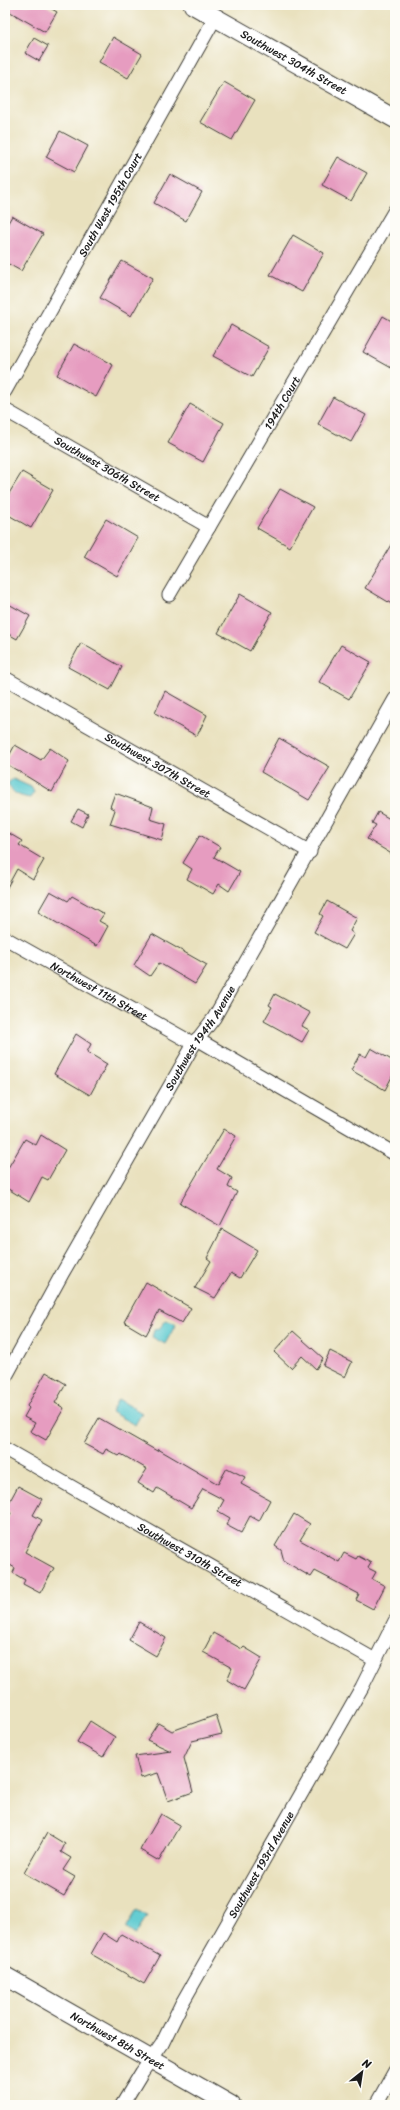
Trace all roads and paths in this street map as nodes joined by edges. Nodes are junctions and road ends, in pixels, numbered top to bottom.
1 (193, 5) edge
2 (216, 18) junction
3 (395, 119) edge
4 (395, 210) edge
5 (5, 391) edge
6 (5, 410) edge
7 (209, 527) junction
8 (169, 595) dead end
9 (5, 678) edge
10 (395, 699) edge
11 (310, 852) junction
12 (5, 938) edge
13 (195, 1042) junction
14 (395, 1154) edge
15 (5, 1378) edge
16 (5, 1449) edge
17 (395, 1621) edge
18 (375, 1660) junction
19 (5, 1976) edge
20 (151, 2060) junction
21 (395, 2072) edge
22 (122, 2105) edge
23 (231, 2105) edge
24 (376, 2105) edge

1 - 2 street, Southwest 304th Street
2 - 3 street, Southwest 304th Street
2 - 5 street, South West 195th Court
4 - 7 street, 194th Court
6 - 7 street, Southwest 306th Street
7 - 8 street, 194th Court
9 - 11 street, Southwest 307th Street
10 - 11 street, Southwest 194th Avenue
11 - 13 street, Southwest 194th Avenue
12 - 13 street, Northwest 11th Street
13 - 14 street, Northwest 11th Street
13 - 15 street, Southwest 194th Avenue
16 - 18 street, Southwest 310th Street
17 - 18 street, Southwest 193rd Avenue
18 - 20 street, Southwest 193rd Avenue
19 - 20 street, Northwest 8th Street
20 - 22 street, Southwest 193rd Avenue
20 - 23 street, Northwest 8th Street
21 - 24 street

